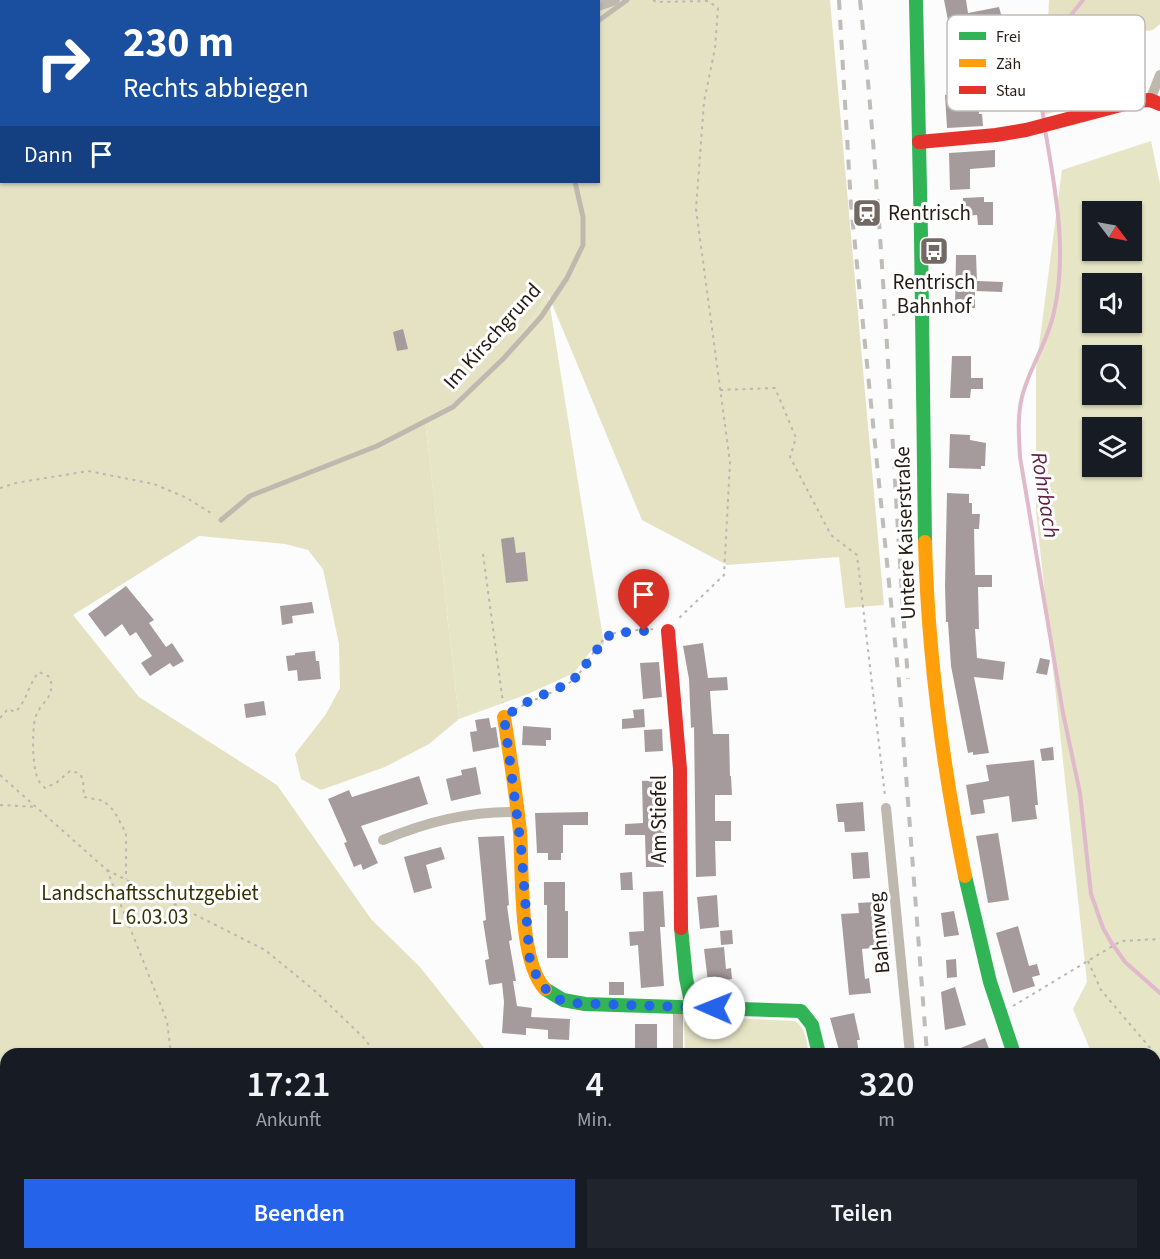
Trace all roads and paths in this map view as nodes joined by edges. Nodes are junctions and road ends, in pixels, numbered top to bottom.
1 (615, 0) edge
2 (627, 0) edge
3 (653, 0) edge
4 (916, 0) edge
5 (600, 5) edge
6 (600, 20) edge
7 (1160, 75) edge
8 (1155, 102) edge
9 (1096, 111) edge
10 (919, 142) junction
11 (575, 183) edge
12 (720, 390) junction
13 (0, 488) edge
14 (221, 520) joint
15 (483, 554) dead end
16 (665, 630) junction
17 (504, 717) junction
18 (0, 718) edge
19 (0, 775) edge
20 (0, 805) edge
21 (37, 807) junction
22 (886, 808) joint
23 (517, 812) junction
24 (383, 840) dead end
25 (107, 870) junction
26 (126, 879) junction
27 (1160, 939) edge
28 (1088, 961) junction
29 (692, 1007) junction
30 (678, 1008) junction
31 (999, 1011) junction
32 (170, 1048) edge
33 (371, 1048) edge
34 (678, 1048) edge
35 (818, 1048) edge
36 (909, 1048) edge
37 (1012, 1048) edge
38 (1150, 1048) edge

1 - 5 street
2 - 6 lane
3 - 12 path
4 - 10 street, Untere Kaiserstraße
7 - 8 street
9 - 10 street
10 - 31 street, Untere Kaiserstraße
11 - 14 lane, Im Kirschgrund
12 - 16 path
12 - 22 path
13 - 14 path
15 - 17 path
16 - 17 path
16 - 29 street, Am Stiefel
17 - 23 street
18 - 26 path
19 - 21 path
20 - 21 path
21 - 25 path
22 - 36 street, Bahnweg
23 - 24 street
23 - 30 street
25 - 26 path
25 - 32 path
26 - 33 path
27 - 28 path
28 - 31 path
28 - 38 path
29 - 30 street
29 - 35 street
30 - 34 street
31 - 37 street, Untere Kaiserstraße

